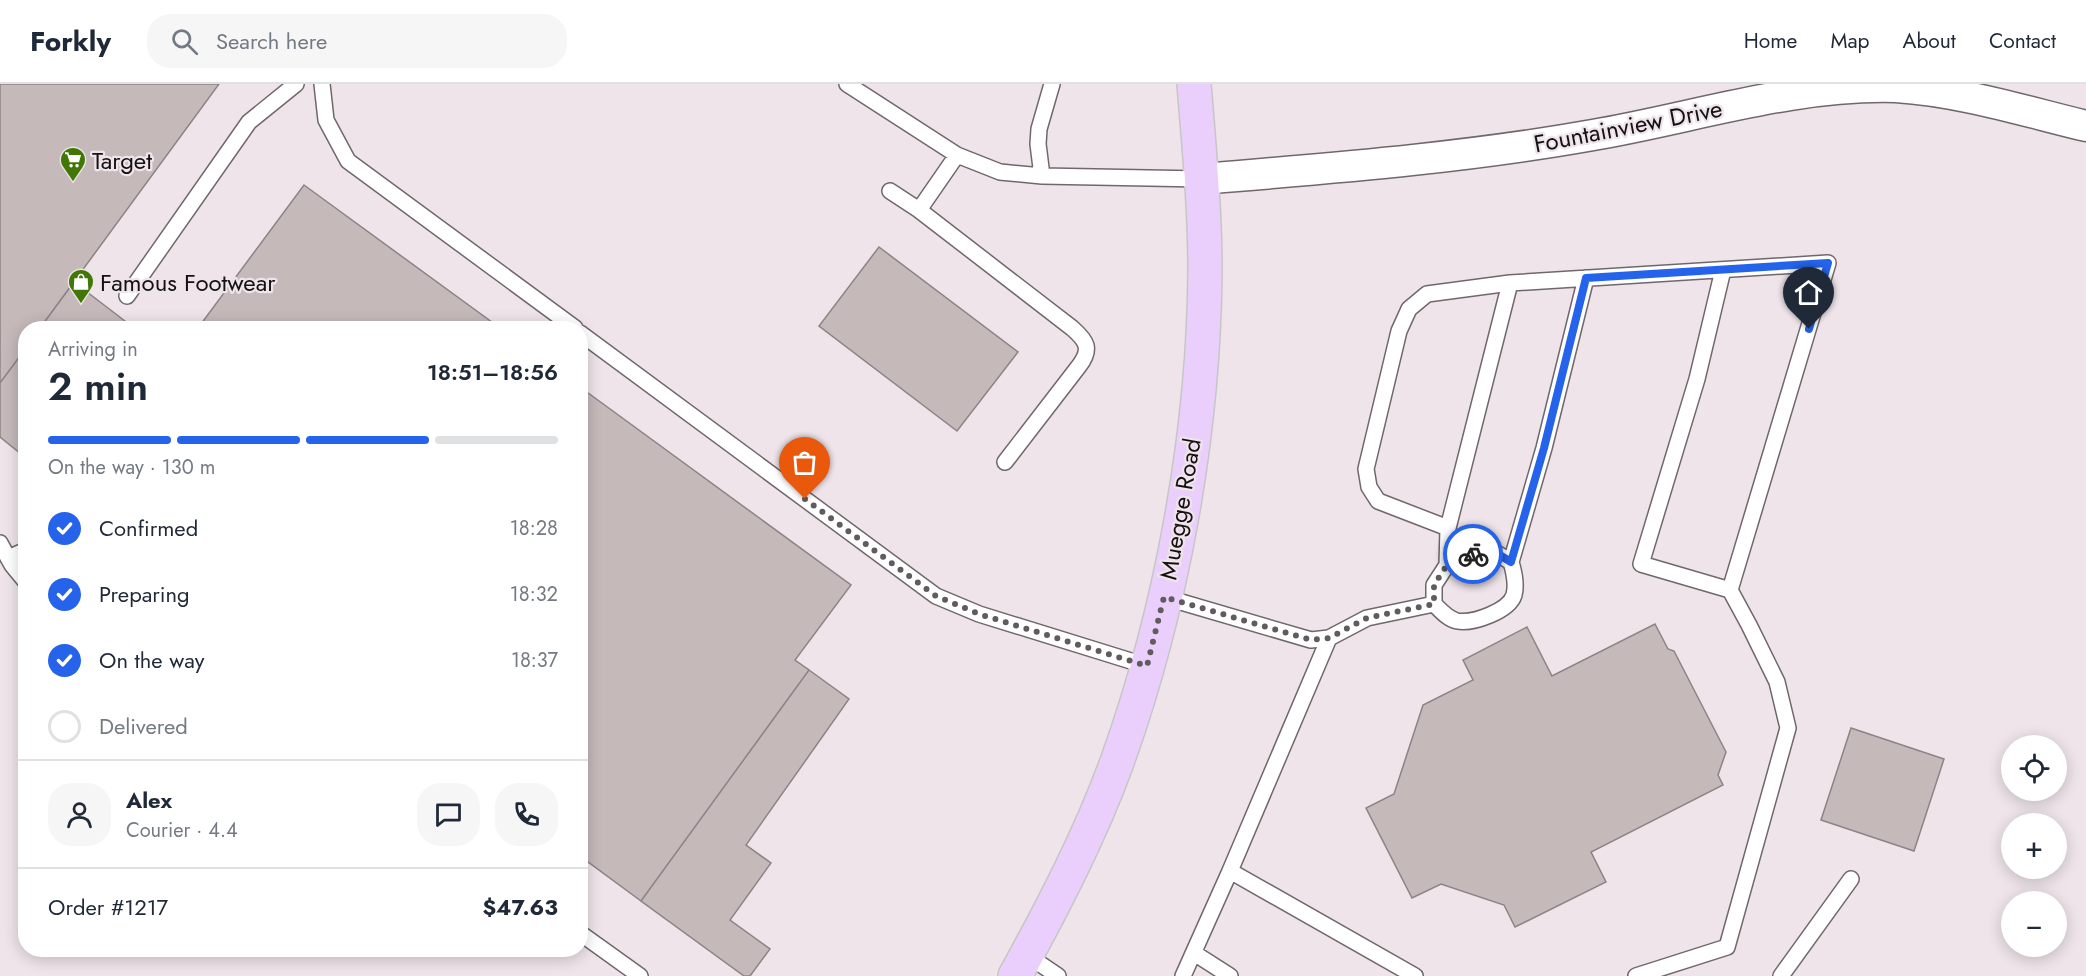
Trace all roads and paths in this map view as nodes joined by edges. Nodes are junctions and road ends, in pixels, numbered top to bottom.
1 (297, 84) edge
2 (322, 84) edge
3 (847, 84) edge
4 (1052, 84) edge
5 (1194, 84) edge
6 (1927, 87) edge
7 (1971, 91) edge
8 (2086, 126) edge
9 (957, 155) junction
10 (1042, 177) junction
11 (1202, 179) junction
12 (890, 190) dead end
13 (919, 210) junction
14 (1723, 270) junction
15 (1586, 278) junction
16 (1510, 283) junction
17 (127, 296) dead end
18 (566, 321) edge
19 (588, 339) edge
20 (1005, 462) dead end
21 (1448, 528) junction
22 (0, 543) edge
23 (18, 554) edge
24 (8, 558) junction
25 (1511, 562) junction
26 (1447, 565) junction
27 (18, 571) edge
28 (1730, 590) junction
29 (1164, 597) junction
30 (1434, 604) junction
31 (1329, 638) junction
32 (1147, 666) junction
33 (1230, 871) junction
34 (1851, 879) dead end
35 (588, 939) edge
36 (1194, 953) junction
37 (1021, 966) edge
38 (640, 976) edge
39 (1058, 976) edge
40 (1183, 976) edge
41 (1230, 976) edge
42 (1415, 976) edge
43 (1636, 976) edge
44 (1781, 976) edge

1 - 17 lane
2 - 18 lane
3 - 9 lane
4 - 10 lane
5 - 11 main road, Muegge Road
6 - 7 street, Fountainview Drive
6 - 11 street, Fountainview Drive
7 - 8 street, Fountainview Drive
9 - 10 lane
9 - 13 lane
10 - 11 lane
11 - 29 main road, Muegge Road
12 - 13 lane
13 - 20 lane
14 - 15 lane
14 - 28 lane
14 - 28 lane
15 - 16 lane
15 - 25 lane
16 - 21 lane
16 - 21 lane
19 - 32 lane
21 - 26 lane
22 - 24 lane
23 - 24 lane
24 - 27 lane
25 - 26 lane
25 - 30 lane
26 - 30 lane
28 - 43 lane
29 - 31 lane
29 - 32 main road, Muegge Road
30 - 31 lane
31 - 33 lane
32 - 37 main road, Muegge Road
33 - 36 lane
33 - 42 lane
34 - 44 lane
35 - 38 lane
36 - 40 lane
36 - 41 lane
37 - 39 lane

